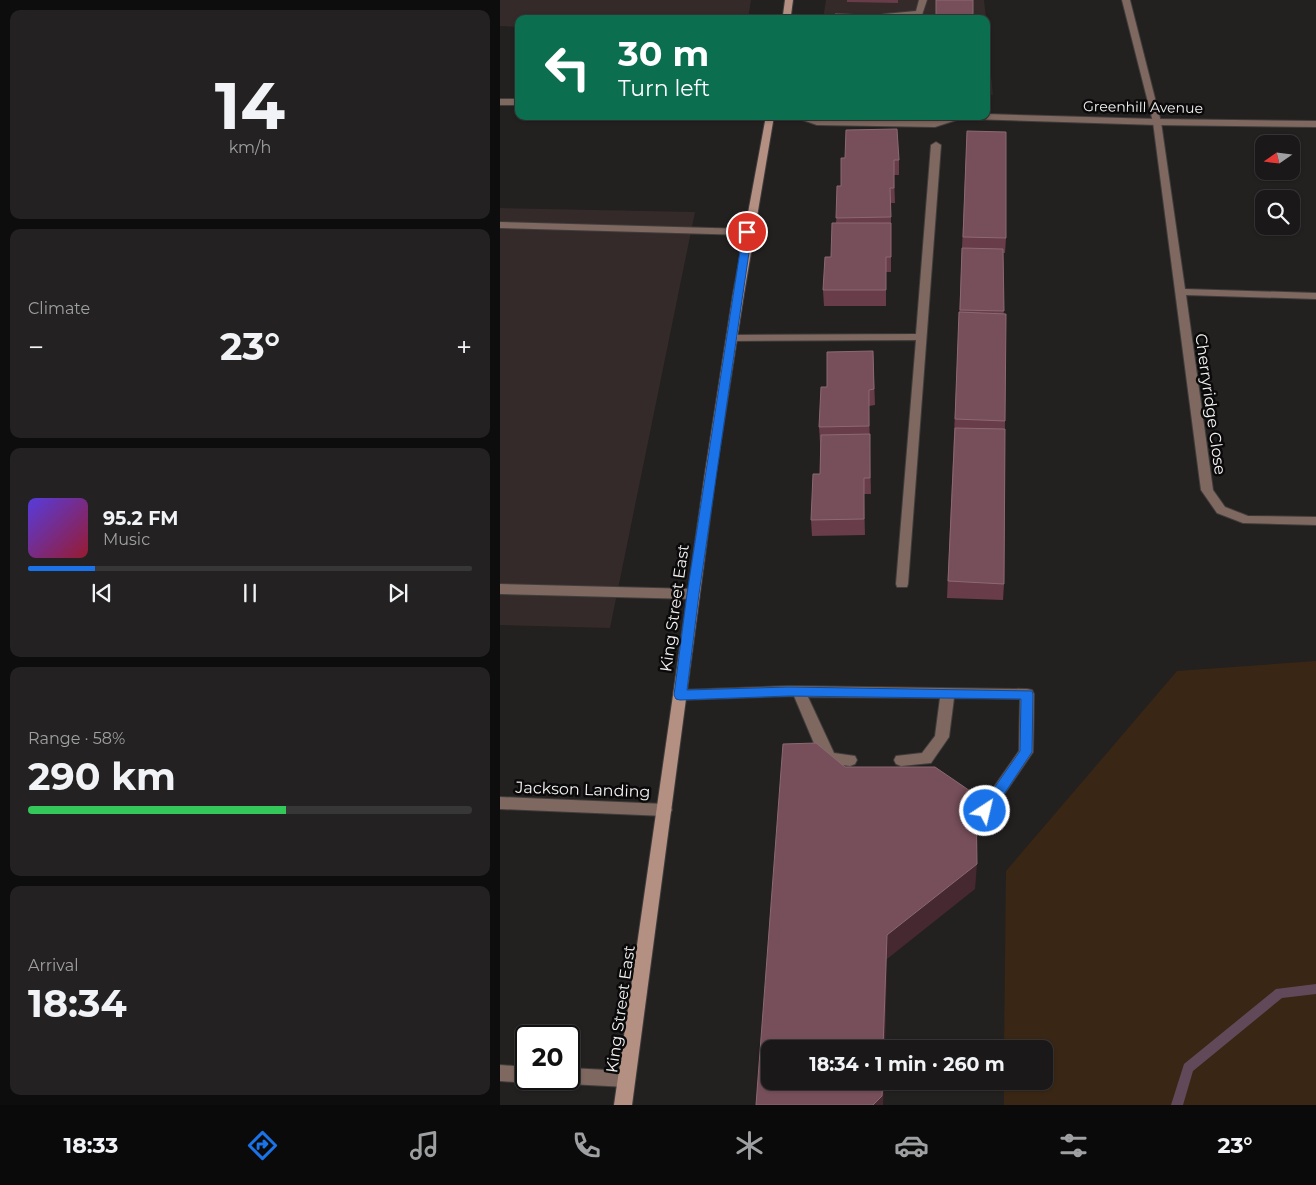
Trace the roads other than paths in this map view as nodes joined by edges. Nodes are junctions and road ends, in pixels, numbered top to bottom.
1 (789, 0) edge
2 (923, 0) edge
3 (1126, 0) edge
4 (787, 15) edge
5 (902, 15) edge
6 (500, 102) edge
7 (515, 102) edge
8 (990, 117) edge
9 (769, 120) edge
10 (809, 120) edge
11 (948, 120) edge
12 (1156, 122) junction
13 (1316, 124) edge
14 (936, 145) dead end
15 (500, 225) edge
16 (747, 232) junction
17 (1179, 292) junction
18 (1316, 296) edge
19 (921, 337) junction
20 (732, 338) junction
21 (1316, 521) edge
22 (902, 584) dead end
23 (500, 589) edge
24 (693, 594) junction
25 (799, 692) junction
26 (948, 693) junction
27 (680, 695) junction
28 (850, 760) dead end
29 (902, 760) dead end
30 (500, 803) edge
31 (665, 810) junction
32 (985, 811) dead end
33 (500, 1074) edge
34 (515, 1074) edge
35 (580, 1077) edge
36 (627, 1079) junction
37 (623, 1105) edge

1 - 4 main road
2 - 5 street
3 - 12 street, Cherryridge Close
6 - 7 street
8 - 12 street, Greenhill Avenue
9 - 16 main road, King Street East
10 - 11 street
12 - 13 street, Greenhill Avenue
12 - 17 street, Cherryridge Close
14 - 19 street
15 - 16 street
16 - 20 main road, King Street East
17 - 18 street
17 - 21 street, Cherryridge Close
19 - 20 street
19 - 22 street
20 - 24 main road, King Street East
23 - 24 street
24 - 27 main road, King Street East
25 - 26 street
25 - 27 street
25 - 28 street
26 - 29 street
26 - 32 street
27 - 31 main road, King Street East
30 - 31 street, Jackson Landing
31 - 36 main road, King Street East
33 - 34 street
35 - 36 street
36 - 37 main road, King Street East

